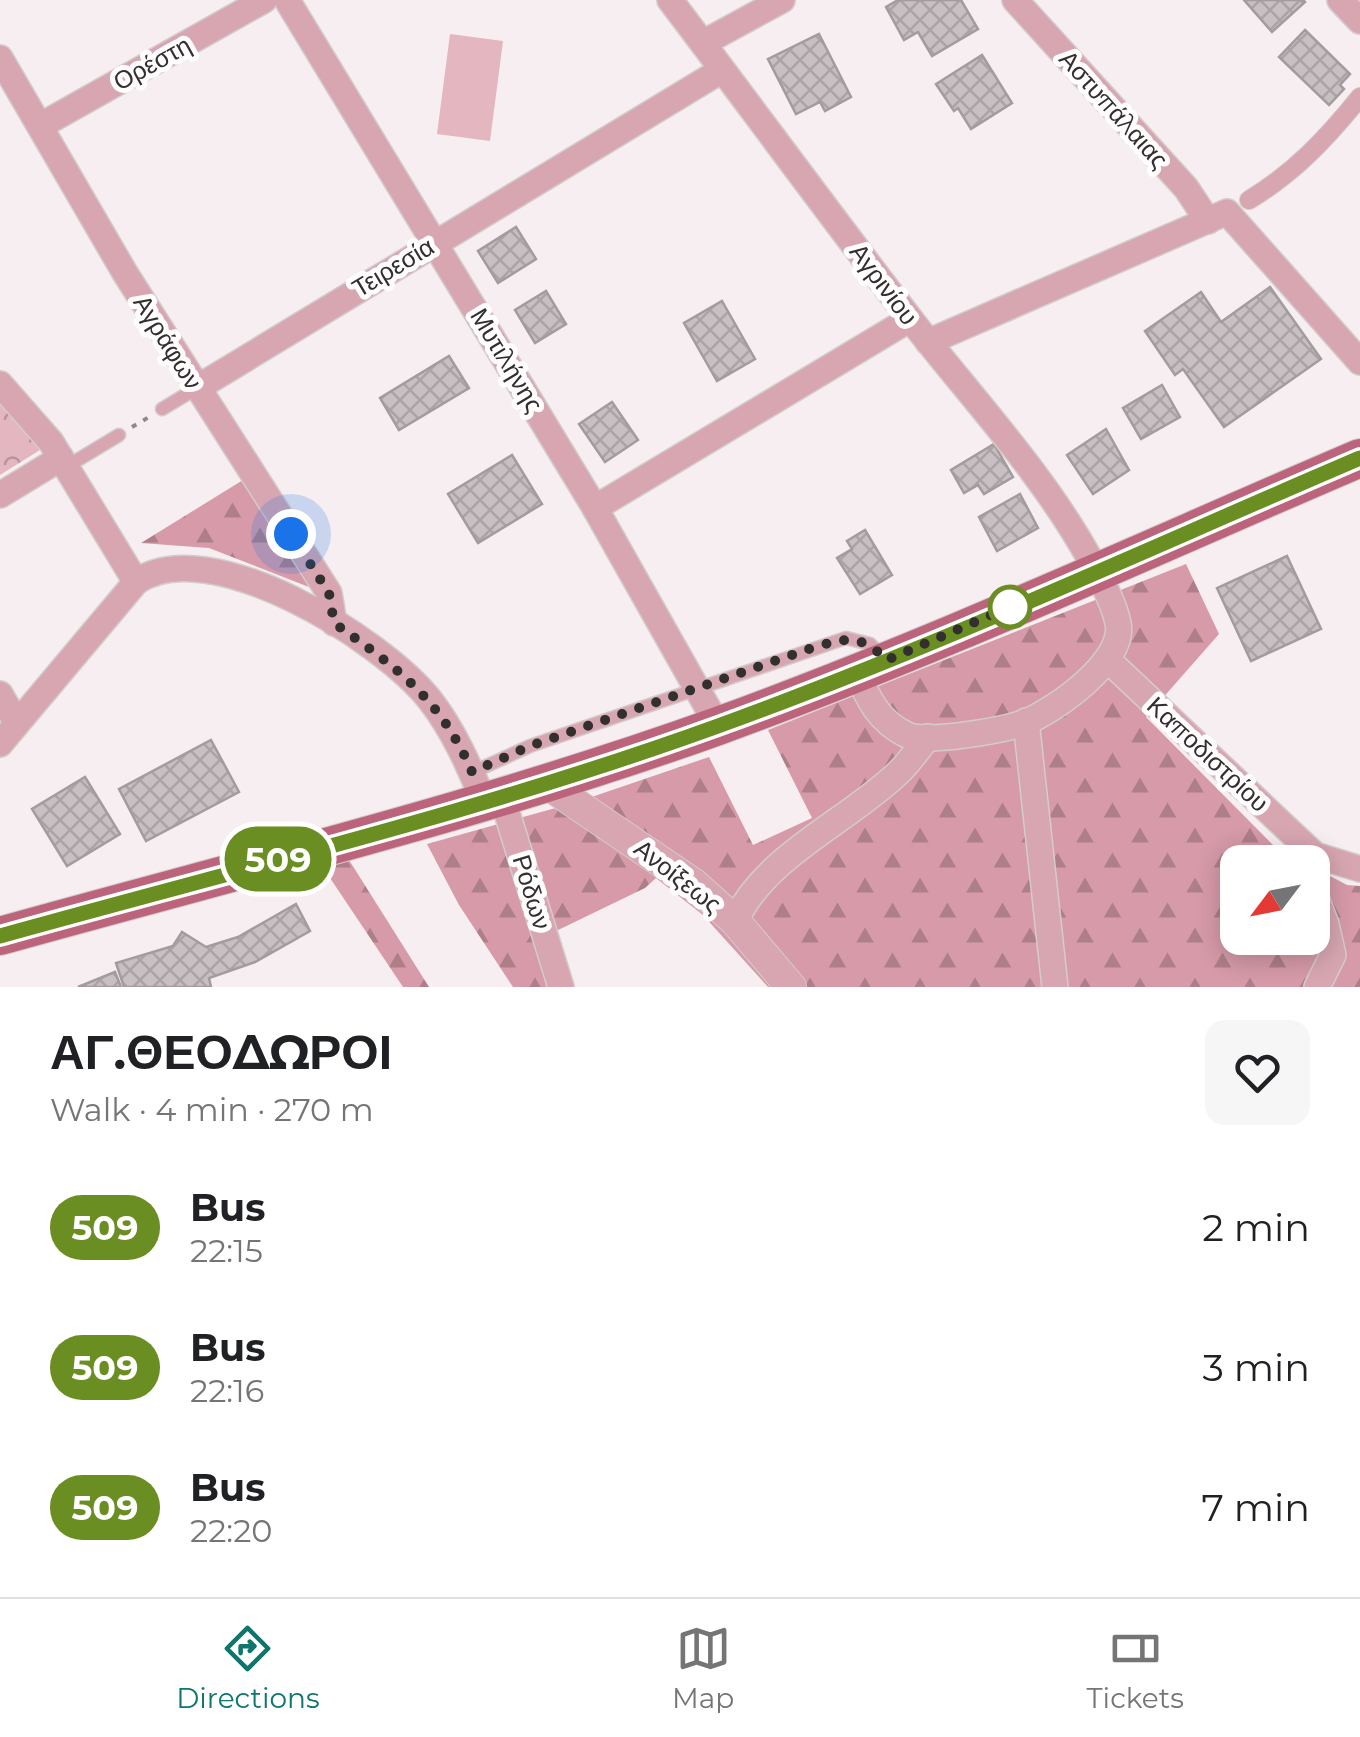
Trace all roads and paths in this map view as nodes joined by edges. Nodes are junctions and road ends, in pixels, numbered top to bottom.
1 (264, 0) edge
2 (287, 0) edge
3 (670, 0) edge
4 (782, 0) edge
5 (1016, 0) edge
6 (1340, 0) edge
7 (1360, 21) edge
8 (702, 43) junction
9 (0, 58) edge
10 (722, 70) junction
11 (1360, 97) edge
12 (40, 126) junction
13 (1249, 200) dead end
14 (1208, 221) junction
15 (436, 242) junction
16 (910, 318) junction
17 (928, 342) junction
18 (1360, 362) edge
19 (0, 384) edge
20 (196, 388) junction
21 (162, 409) joint
22 (119, 435) joint
23 (1360, 458) edge
24 (64, 462) junction
25 (0, 495) edge
26 (595, 508) junction
27 (1096, 570) junction
28 (136, 582) junction
29 (334, 623) junction
30 (1109, 661) junction
31 (872, 666) junction
32 (697, 688) junction
33 (0, 694) edge
34 (16, 722) junction
35 (1026, 722) junction
36 (718, 726) junction
37 (928, 736) junction
38 (0, 744) edge
39 (547, 784) junction
40 (486, 790) junction
41 (1299, 845) edge
42 (1330, 863) edge
43 (1360, 870) edge
44 (736, 921) junction
45 (0, 936) edge
46 (1330, 945) edge
47 (561, 987) edge
48 (791, 987) edge
49 (1056, 987) edge
50 (1317, 987) edge

1 - 12 street, Ορέστη
2 - 15 street, Μυτιλήνης
3 - 8 street, Αγρινίου
4 - 8 street
5 - 14 street, Αστυπάλαιας
6 - 7 street
8 - 10 street, Αγρινίου
9 - 12 street, Αγράφων
10 - 15 street, Τειρεσία
10 - 16 street, Αγρινίου
11 - 13 street
12 - 20 street, Αγράφων
14 - 17 street
14 - 18 street
15 - 20 street, Τειρεσία
15 - 26 street, Μυτιλήνης
16 - 17 street, Αγρινίου
16 - 26 street
17 - 27 street, Αγρινίου
19 - 24 street
20 - 21 lane, Τειρεσία
20 - 29 street, Αγράφων
21 - 22 path
22 - 24 lane
23 - 27 main road
24 - 25 street
24 - 28 street
26 - 32 street, Μυτιλήνης
27 - 30 street, Αγρινίου
27 - 31 main road
28 - 29 street, Ρόδων
28 - 34 street
29 - 40 street, Ρόδων
30 - 35 street
30 - 41 street, Καποδιστρίου
31 - 32 lane
31 - 36 main road
31 - 37 street
32 - 36 street, Μυτιλήνης
32 - 40 lane
33 - 34 street
34 - 38 street
35 - 37 street
35 - 49 street
36 - 39 main road
37 - 44 street
39 - 40 main road
39 - 44 street, Ανοίξεως
40 - 45 main road
40 - 47 street, Ρόδων
42 - 43 street, Καποδιστρίου
44 - 48 street, Ανοίξεως
46 - 50 street

